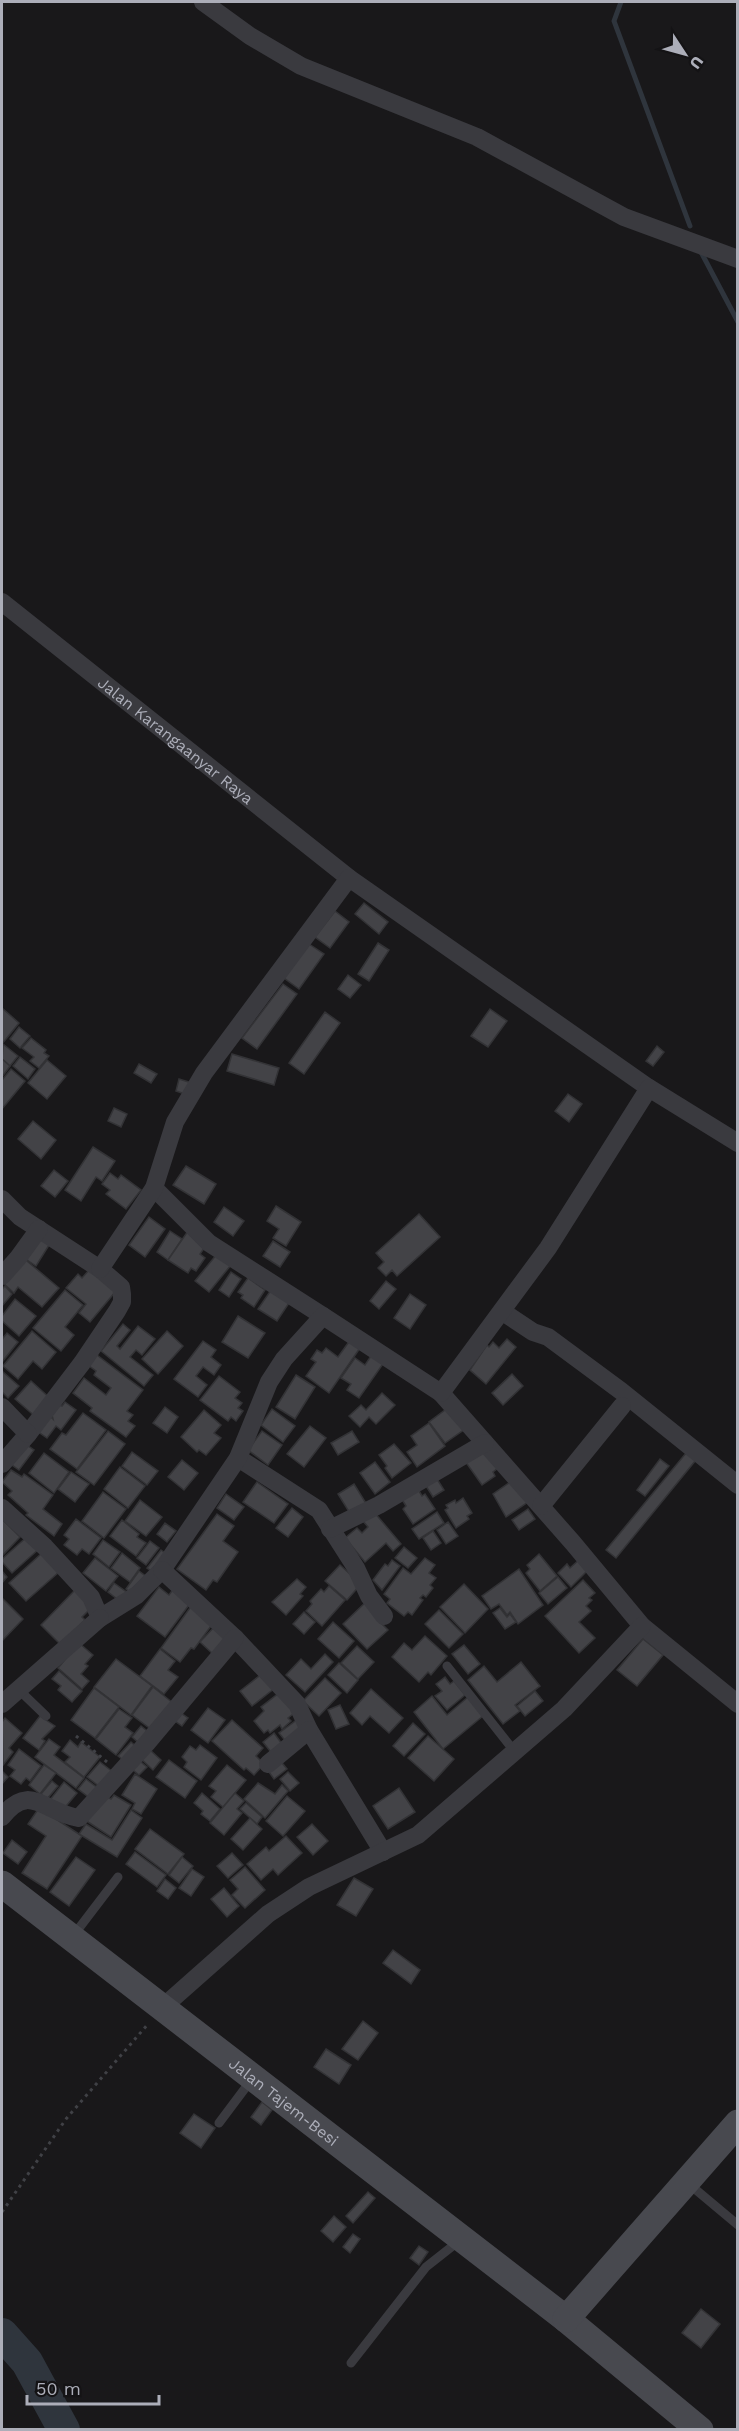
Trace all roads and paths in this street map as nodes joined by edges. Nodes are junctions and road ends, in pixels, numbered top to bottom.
1 (203, 2) edge
2 (738, 259) edge
3 (2, 602) edge
4 (349, 878) junction
5 (649, 1088) junction
6 (738, 1143) edge
7 (154, 1188) junction
8 (2, 1199) edge
9 (39, 1229) junction
10 (100, 1269) junction
11 (2, 1276) edge
12 (503, 1312) junction
13 (323, 1316) junction
14 (441, 1393) junction
15 (622, 1406) dead end
16 (2, 1407) edge
17 (28, 1434) junction
18 (485, 1443) junction
19 (238, 1458) junction
20 (2, 1464) edge
21 (738, 1485) edge
22 (541, 1506) junction
23 (2, 1508) edge
24 (330, 1528) junction
25 (162, 1570) junction
26 (384, 1616) dead end
27 (100, 1618) junction
28 (642, 1626) junction
29 (235, 1638) junction
30 (447, 1666) dead end
31 (18, 1689) junction
32 (2, 1704) edge
33 (738, 1704) edge
34 (46, 1716) dead end
35 (309, 1730) junction
36 (76, 1736) dead end
37 (515, 1752) junction
38 (268, 1764) dead end
39 (120, 1773) junction
40 (2, 1817) edge
41 (383, 1852) junction
42 (118, 1877) dead end
43 (2, 1884) edge
44 (72, 1938) junction
45 (163, 2007) junction
46 (254, 2077) junction
47 (219, 2123) dead end
48 (738, 2123) edge
49 (687, 2182) junction
50 (2, 2212) edge
51 (738, 2225) edge
52 (461, 2239) junction
53 (566, 2319) junction
54 (351, 2363) dead end
55 (700, 2430) edge

1 - 2 street
3 - 4 street, Jalan Karangaanyar Raya
4 - 5 street, Jalan Karangaanyar Raya
4 - 7 street
5 - 6 street, Jalan Karangaanyar Raya
5 - 12 street
7 - 10 street
7 - 13 street
8 - 9 street
9 - 10 street
9 - 11 street
10 - 17 street
12 - 14 street
12 - 21 street
13 - 14 street
13 - 19 street
14 - 18 street
15 - 22 street
16 - 17 street
17 - 20 street
18 - 22 street
18 - 24 street
19 - 24 street
19 - 25 street
22 - 28 street
23 - 27 street
24 - 26 street
25 - 27 street
25 - 29 street
27 - 31 street
28 - 33 street
28 - 37 street
29 - 35 street
29 - 39 street
30 - 37 lane
31 - 32 street
31 - 34 lane
35 - 38 street
35 - 41 street
36 - 39 path
37 - 41 street
39 - 40 street
41 - 45 street
42 - 44 lane
43 - 44 street, Jalan Tajem-Besi
44 - 45 street, Jalan Tajem-Besi
45 - 46 street, Jalan Tajem-Besi
45 - 50 path
46 - 47 lane
46 - 52 street, Jalan Tajem-Besi
48 - 49 street
49 - 51 lane
49 - 53 street
52 - 53 street, Jalan Tajem-Besi
52 - 54 lane
53 - 55 street, Jalan Tajem-Besi

